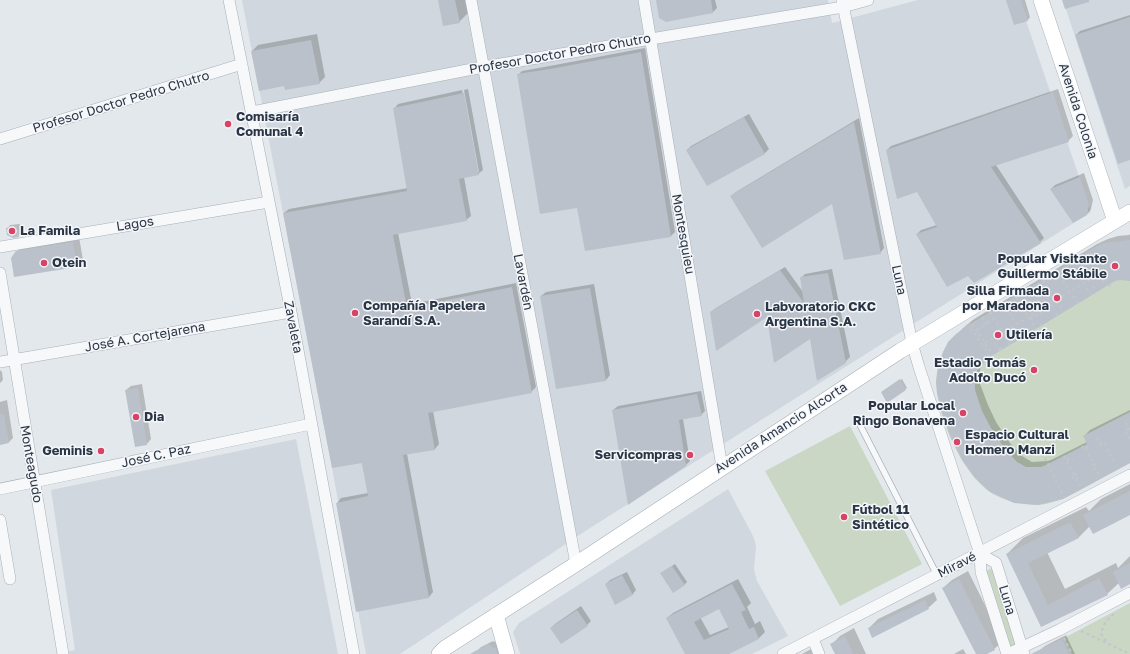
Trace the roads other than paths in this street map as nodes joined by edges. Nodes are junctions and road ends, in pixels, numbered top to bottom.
1 (230, 0) edge
2 (471, 0) edge
3 (644, 0) edge
4 (868, 0) edge
5 (1041, 0) edge
6 (843, 3) edge
7 (650, 38) junction
8 (242, 64) junction
9 (483, 67) junction
10 (252, 112) junction
11 (0, 139) edge
12 (269, 202) junction
13 (1130, 212) edge
14 (1115, 221) junction
15 (0, 247) edge
16 (0, 273) edge
17 (291, 312) junction
18 (912, 343) junction
19 (14, 360) junction
20 (0, 362) edge
21 (859, 423) dead end
22 (312, 424) junction
23 (722, 467) junction
24 (1130, 476) edge
25 (35, 481) junction
26 (0, 489) edge
27 (0, 520) edge
28 (980, 554) junction
29 (576, 564) junction
30 (937, 575) junction
31 (10, 579) dead end
32 (1130, 593) edge
33 (496, 615) junction
34 (813, 640) junction
35 (1023, 650) edge
36 (440, 652) edge
37 (63, 654) edge
38 (354, 654) edge
39 (507, 654) edge
40 (783, 654) edge
41 (819, 654) edge
42 (1007, 654) edge

1 - 8 street, Zavaleta
2 - 9 street, Lavardén
3 - 7 street, Montesquieu
4 - 6 street, Profesor Doctor Pedro Chutro
5 - 14 main road, Avenida Colonia
6 - 7 street, Profesor Doctor Pedro Chutro
6 - 18 street, Luna
7 - 9 street, Profesor Doctor Pedro Chutro
7 - 23 street, Montesquieu
8 - 10 street, Zavaleta
8 - 11 street, Profesor Doctor Pedro Chutro
9 - 10 street, Profesor Doctor Pedro Chutro
9 - 29 street, Lavardén
10 - 12 street, Zavaleta
12 - 15 street, Lagos
12 - 17 street, Zavaleta
13 - 14 main road, Avenida Amancio Alcorta
14 - 18 main road, Avenida Amancio Alcorta
16 - 19 street, Monteagudo
17 - 19 street, José A. Cortejarena
17 - 22 street, Zavaleta
18 - 23 main road, Avenida Amancio Alcorta
18 - 28 street, Luna
19 - 20 street, José A. Cortejarena
19 - 25 street, Monteagudo
21 - 30 lane
22 - 25 street, José C. Paz
22 - 38 street, Zavaleta
23 - 29 main road, Avenida Amancio Alcorta
24 - 28 street, Miravé
25 - 26 street, José C. Paz
25 - 37 street, Monteagudo
27 - 31 street
28 - 30 street, Miravé
28 - 35 street, Luna
28 - 42 street, Luna
29 - 33 main road, Avenida Amancio Alcorta
30 - 34 street, Miravé
32 - 35 street
33 - 36 main road, Avenida Amancio Alcorta
33 - 39 main road
34 - 40 street, Miravé
34 - 41 street
35 - 42 street

